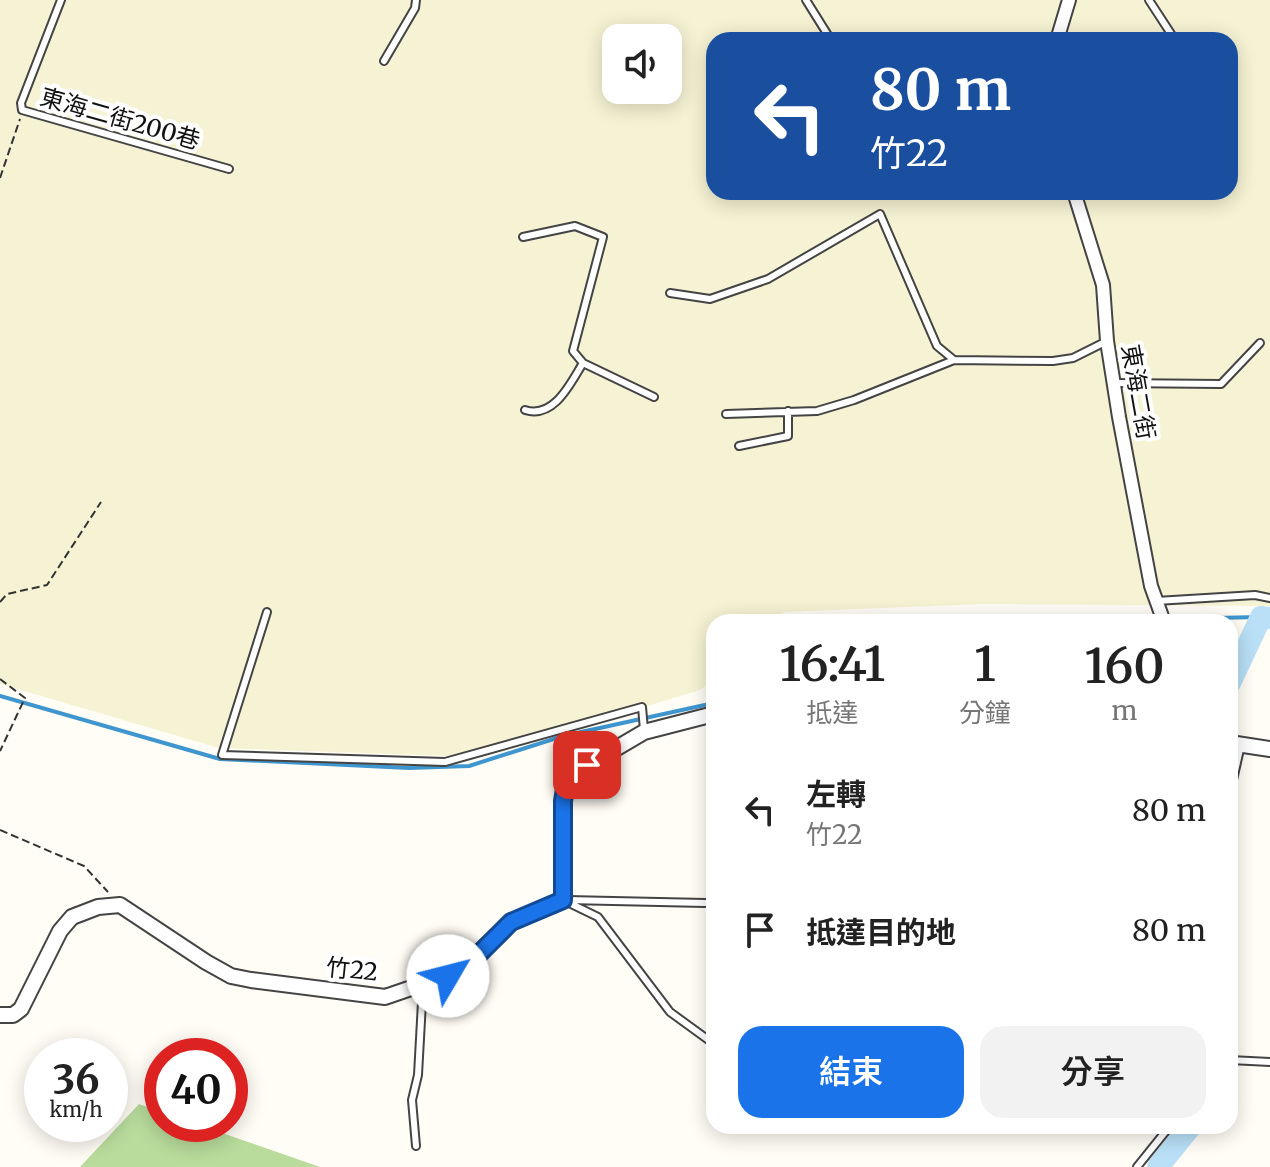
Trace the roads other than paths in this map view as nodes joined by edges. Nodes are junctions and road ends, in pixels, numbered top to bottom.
1 (61, 0) edge
2 (416, 0) edge
3 (806, 0) edge
4 (1069, 0) edge
5 (1149, 0) edge
6 (826, 32) edge
7 (1059, 32) edge
8 (1170, 32) edge
9 (384, 61) dead end
10 (229, 169) dead end
11 (1077, 200) edge
12 (523, 237) dead end
13 (670, 293) dead end
14 (1107, 341) junction
15 (1260, 343) dead end
16 (954, 360) junction
17 (583, 363) junction
18 (1114, 383) junction
19 (654, 397) dead end
20 (525, 410) dead end
21 (788, 411) junction
22 (726, 414) dead end
23 (739, 446) dead end
24 (1270, 598) edge
25 (1156, 601) junction
26 (267, 612) dead end
27 (1161, 614) edge
28 (706, 716) edge
29 (644, 732) junction
30 (1238, 744) edge
31 (1270, 749) edge
32 (563, 900) junction
33 (705, 903) dead end
34 (423, 984) junction
35 (0, 1015) edge
36 (706, 1038) edge
37 (1238, 1060) edge
38 (1270, 1062) edge
39 (1164, 1134) edge
40 (416, 1146) dead end
41 (1137, 1167) edge

1 - 10 lane, 東海二街200巷
2 - 9 lane
3 - 6 lane
4 - 7 street
5 - 8 lane
11 - 14 street, 東海二街
12 - 17 lane
13 - 16 lane
14 - 16 lane
14 - 18 street, 東海二街
15 - 18 lane
16 - 21 lane
17 - 19 lane
17 - 20 lane
18 - 25 street, 東海二街
21 - 22 lane
21 - 23 lane
24 - 25 lane
25 - 27 street, 東海二街
26 - 29 lane
28 - 29 street
29 - 32 street
30 - 31 street
32 - 33 lane
32 - 34 street, 竹22 / 竹22
32 - 36 lane
34 - 35 street, 竹22 / 竹22
34 - 40 lane
37 - 38 lane
39 - 41 lane

